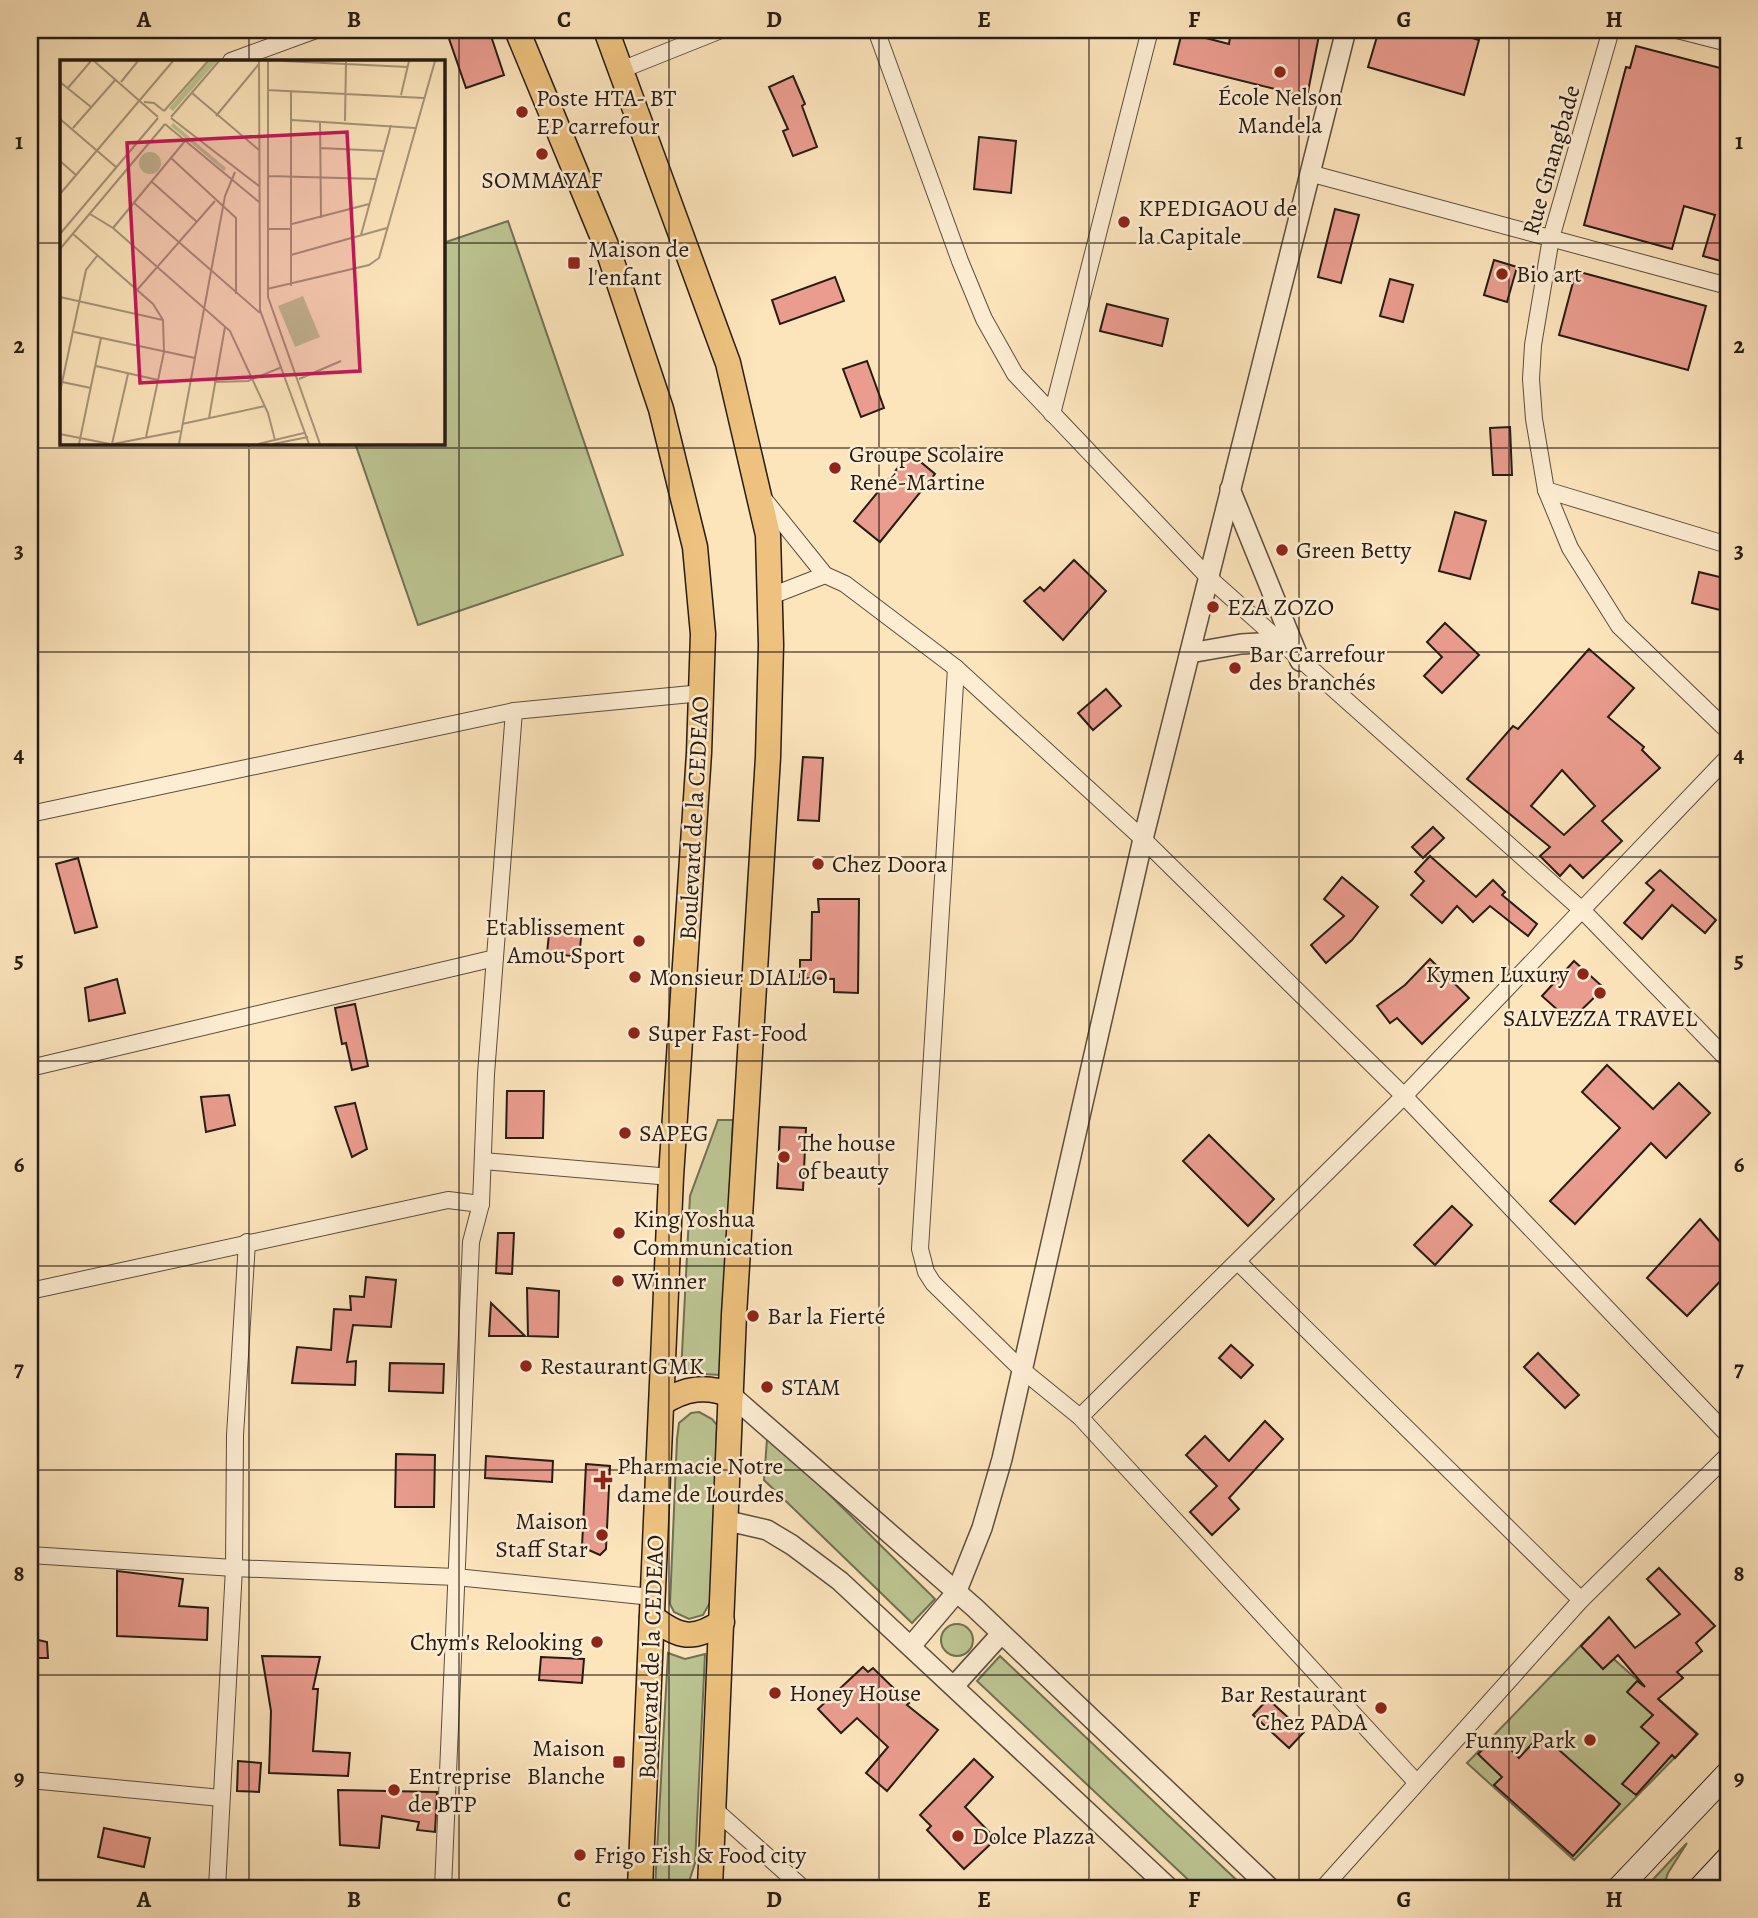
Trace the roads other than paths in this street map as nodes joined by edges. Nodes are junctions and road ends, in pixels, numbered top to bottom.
1 (316, 30) edge
2 (517, 30) edge
3 (606, 30) edge
4 (721, 30) edge
5 (876, 30) edge
6 (1150, 30) edge
7 (1346, 30) edge
8 (1611, 30) edge
9 (1677, 30) edge
10 (1728, 43) edge
11 (234, 60) edge
12 (621, 70) junction
13 (1309, 173) junction
14 (1551, 238) junction
15 (1728, 286) edge
16 (1052, 414) junction
17 (1230, 489) junction
18 (1546, 491) junction
19 (761, 496) junction
20 (1728, 545) edge
21 (825, 575) junction
22 (1208, 577) junction
23 (771, 596) junction
24 (1278, 642) junction
25 (1190, 653) junction
26 (1300, 661) junction
27 (956, 668) junction
28 (702, 693) junction
29 (514, 711) junction
30 (1728, 731) edge
31 (1728, 757) edge
32 (30, 814) edge
33 (1143, 839) junction
34 (1583, 911) junction
35 (495, 958) junction
36 (1728, 1060) edge
37 (30, 1068) edge
38 (1404, 1096) junction
39 (483, 1161) junction
40 (671, 1177) junction
41 (481, 1204) junction
42 (247, 1242) junction
43 (1238, 1262) junction
44 (30, 1291) edge
45 (1021, 1369) junction
46 (732, 1395) junction
47 (662, 1403) junction
48 (1080, 1417) junction
49 (1728, 1435) edge
50 (1728, 1455) edge
51 (728, 1521) junction
52 (30, 1555) edge
53 (234, 1568) junction
54 (456, 1577) junction
55 (956, 1593) junction
56 (1581, 1600) junction
57 (652, 1607) junction
58 (722, 1622) junction
59 (1001, 1634) junction
60 (911, 1646) junction
61 (954, 1686) junction
62 (1728, 1773) edge
63 (30, 1780) edge
64 (1417, 1783) junction
65 (221, 1798) junction
66 (714, 1809) junction
67 (1728, 1858) edge
68 (217, 1888) edge
69 (443, 1888) edge
70 (640, 1888) edge
71 (710, 1888) edge
72 (803, 1888) edge
73 (1169, 1888) edge
74 (1270, 1888) edge
75 (1323, 1888) edge
76 (1619, 1888) edge
77 (1700, 1888) edge

1 - 11 street
2 - 28 main road, Boulevard de la CEDEAO
3 - 12 main road
4 - 12 street
5 - 16 street
6 - 16 street
7 - 13 street
8 - 14 street, Rue Gnangbade
9 - 10 street
12 - 19 main road
13 - 14 street
13 - 17 street
14 - 15 street
14 - 18 street, Rue Gnangbade
16 - 22 street
17 - 22 street
17 - 26 street
18 - 20 street
18 - 30 street, Rue Gnangbade
19 - 21 street
19 - 23 main road
21 - 23 street
21 - 27 street
22 - 24 street
22 - 25 street
23 - 46 main road
24 - 25 street
24 - 26 street
25 - 33 street
26 - 34 street
27 - 33 street
27 - 45 street
28 - 29 street
28 - 40 main road, Boulevard de la CEDEAO
29 - 32 street
29 - 35 street
31 - 34 street
33 - 38 street
33 - 45 street
34 - 36 street
34 - 38 street
35 - 37 street
35 - 39 street
38 - 43 street
38 - 49 street
39 - 40 street
39 - 41 street
40 - 47 main road, Boulevard de la CEDEAO
41 - 42 street
41 - 54 street
42 - 44 street
42 - 53 street
43 - 48 street
43 - 56 street
45 - 48 street
45 - 55 street
46 - 47 main road
46 - 51 main road
46 - 55 street
47 - 57 main road, Boulevard de la CEDEAO
48 - 64 street
50 - 56 street
51 - 58 main road
51 - 60 street
52 - 53 street
53 - 54 street
53 - 65 street
54 - 57 street
54 - 69 street
55 - 59 street
55 - 60 street
56 - 64 street
57 - 58 main road
57 - 70 main road, Boulevard de la CEDEAO
58 - 66 main road
59 - 61 street
59 - 74 street
60 - 61 street
61 - 73 street
62 - 76 main road
63 - 65 street
64 - 75 street
65 - 68 street
66 - 71 main road
66 - 72 street
67 - 77 main road

